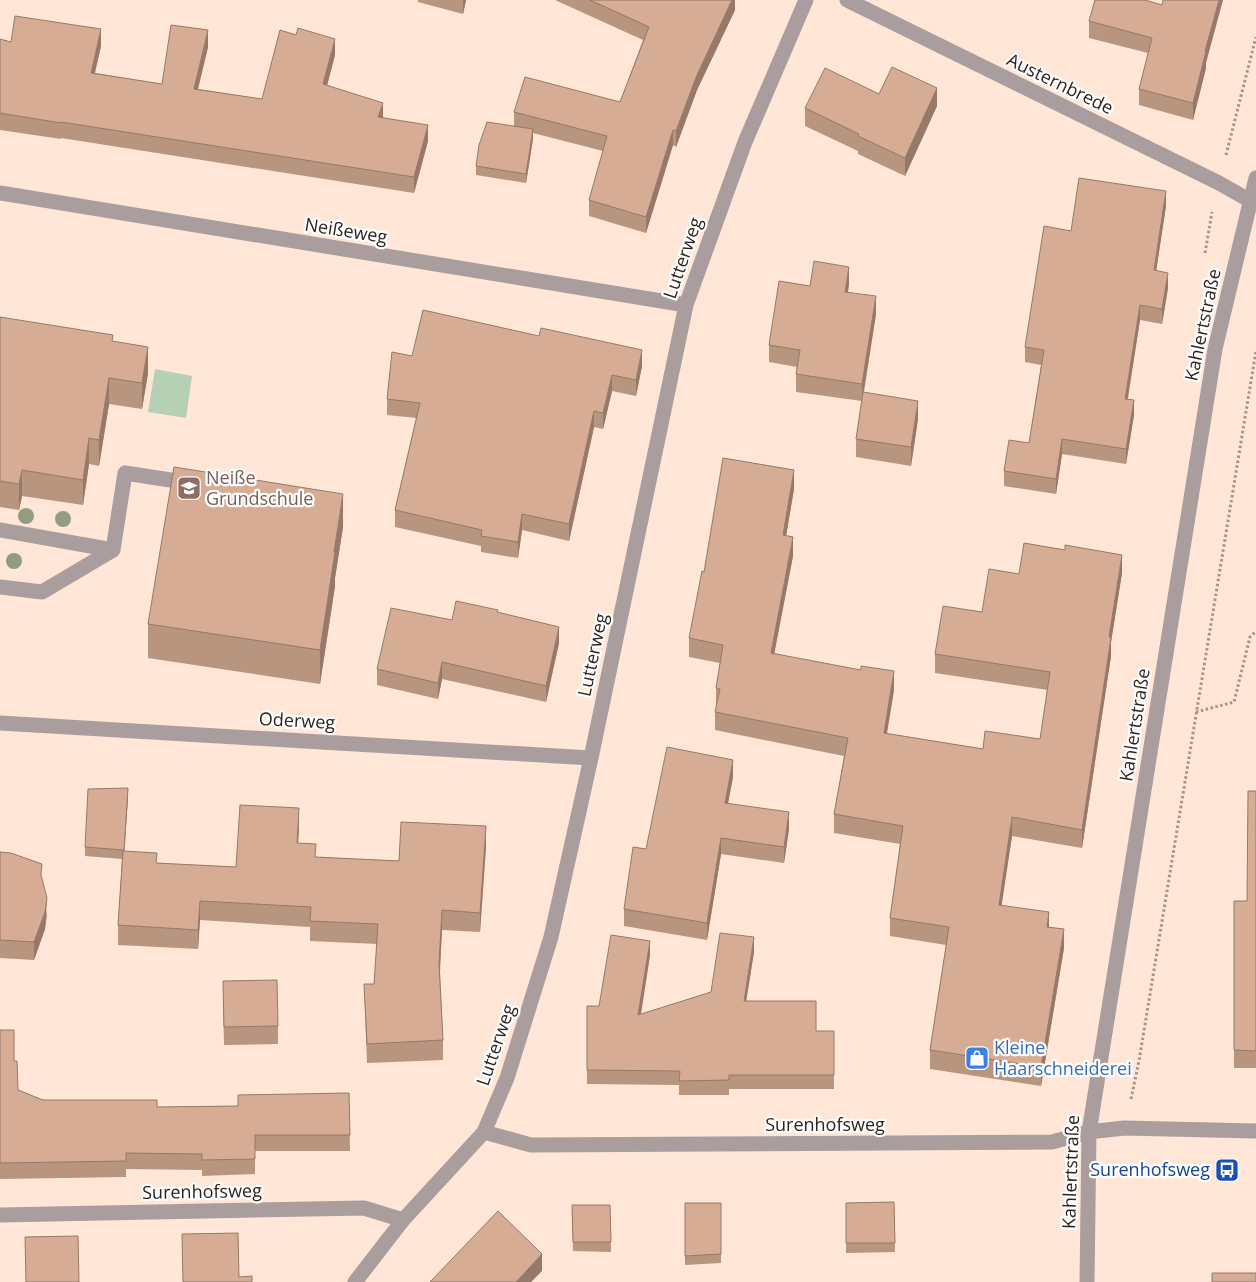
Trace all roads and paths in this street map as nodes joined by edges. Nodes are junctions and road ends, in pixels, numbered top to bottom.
1 (806, 0) edge
2 (847, 0) edge
3 (1256, 37) edge
4 (1226, 155) dead end
5 (1256, 178) edge
6 (0, 193) edge
7 (1253, 202) edge
8 (686, 305) junction
9 (1256, 351) edge
10 (201, 484) edge
11 (0, 530) edge
12 (113, 550) junction
13 (0, 587) edge
14 (1256, 631) edge
15 (1196, 712) junction
16 (0, 722) edge
17 (591, 758) junction
18 (1134, 1082) dead end
19 (484, 1132) junction
20 (1089, 1132) junction
21 (1256, 1132) edge
22 (0, 1215) edge
23 (404, 1220) junction
24 (355, 1282) edge
25 (1087, 1282) edge

1 - 8 street, Lutterweg
2 - 7 street, Austernbrede
3 - 4 path
5 - 7 street, Kahlertstraße
6 - 8 street, Neißeweg
7 - 20 street, Kahlertstraße
8 - 17 street, Lutterweg
9 - 15 path
10 - 12 street
11 - 12 street
12 - 13 street
14 - 15 path
15 - 18 path
16 - 17 street, Oderweg
17 - 19 street, Lutterweg
19 - 20 street, Surenhofsweg
19 - 23 street, Lutterweg
20 - 21 street, Surenhofsweg
20 - 25 street, Kahlertstraße
22 - 23 street, Surenhofsweg
23 - 24 street, Lutterweg

